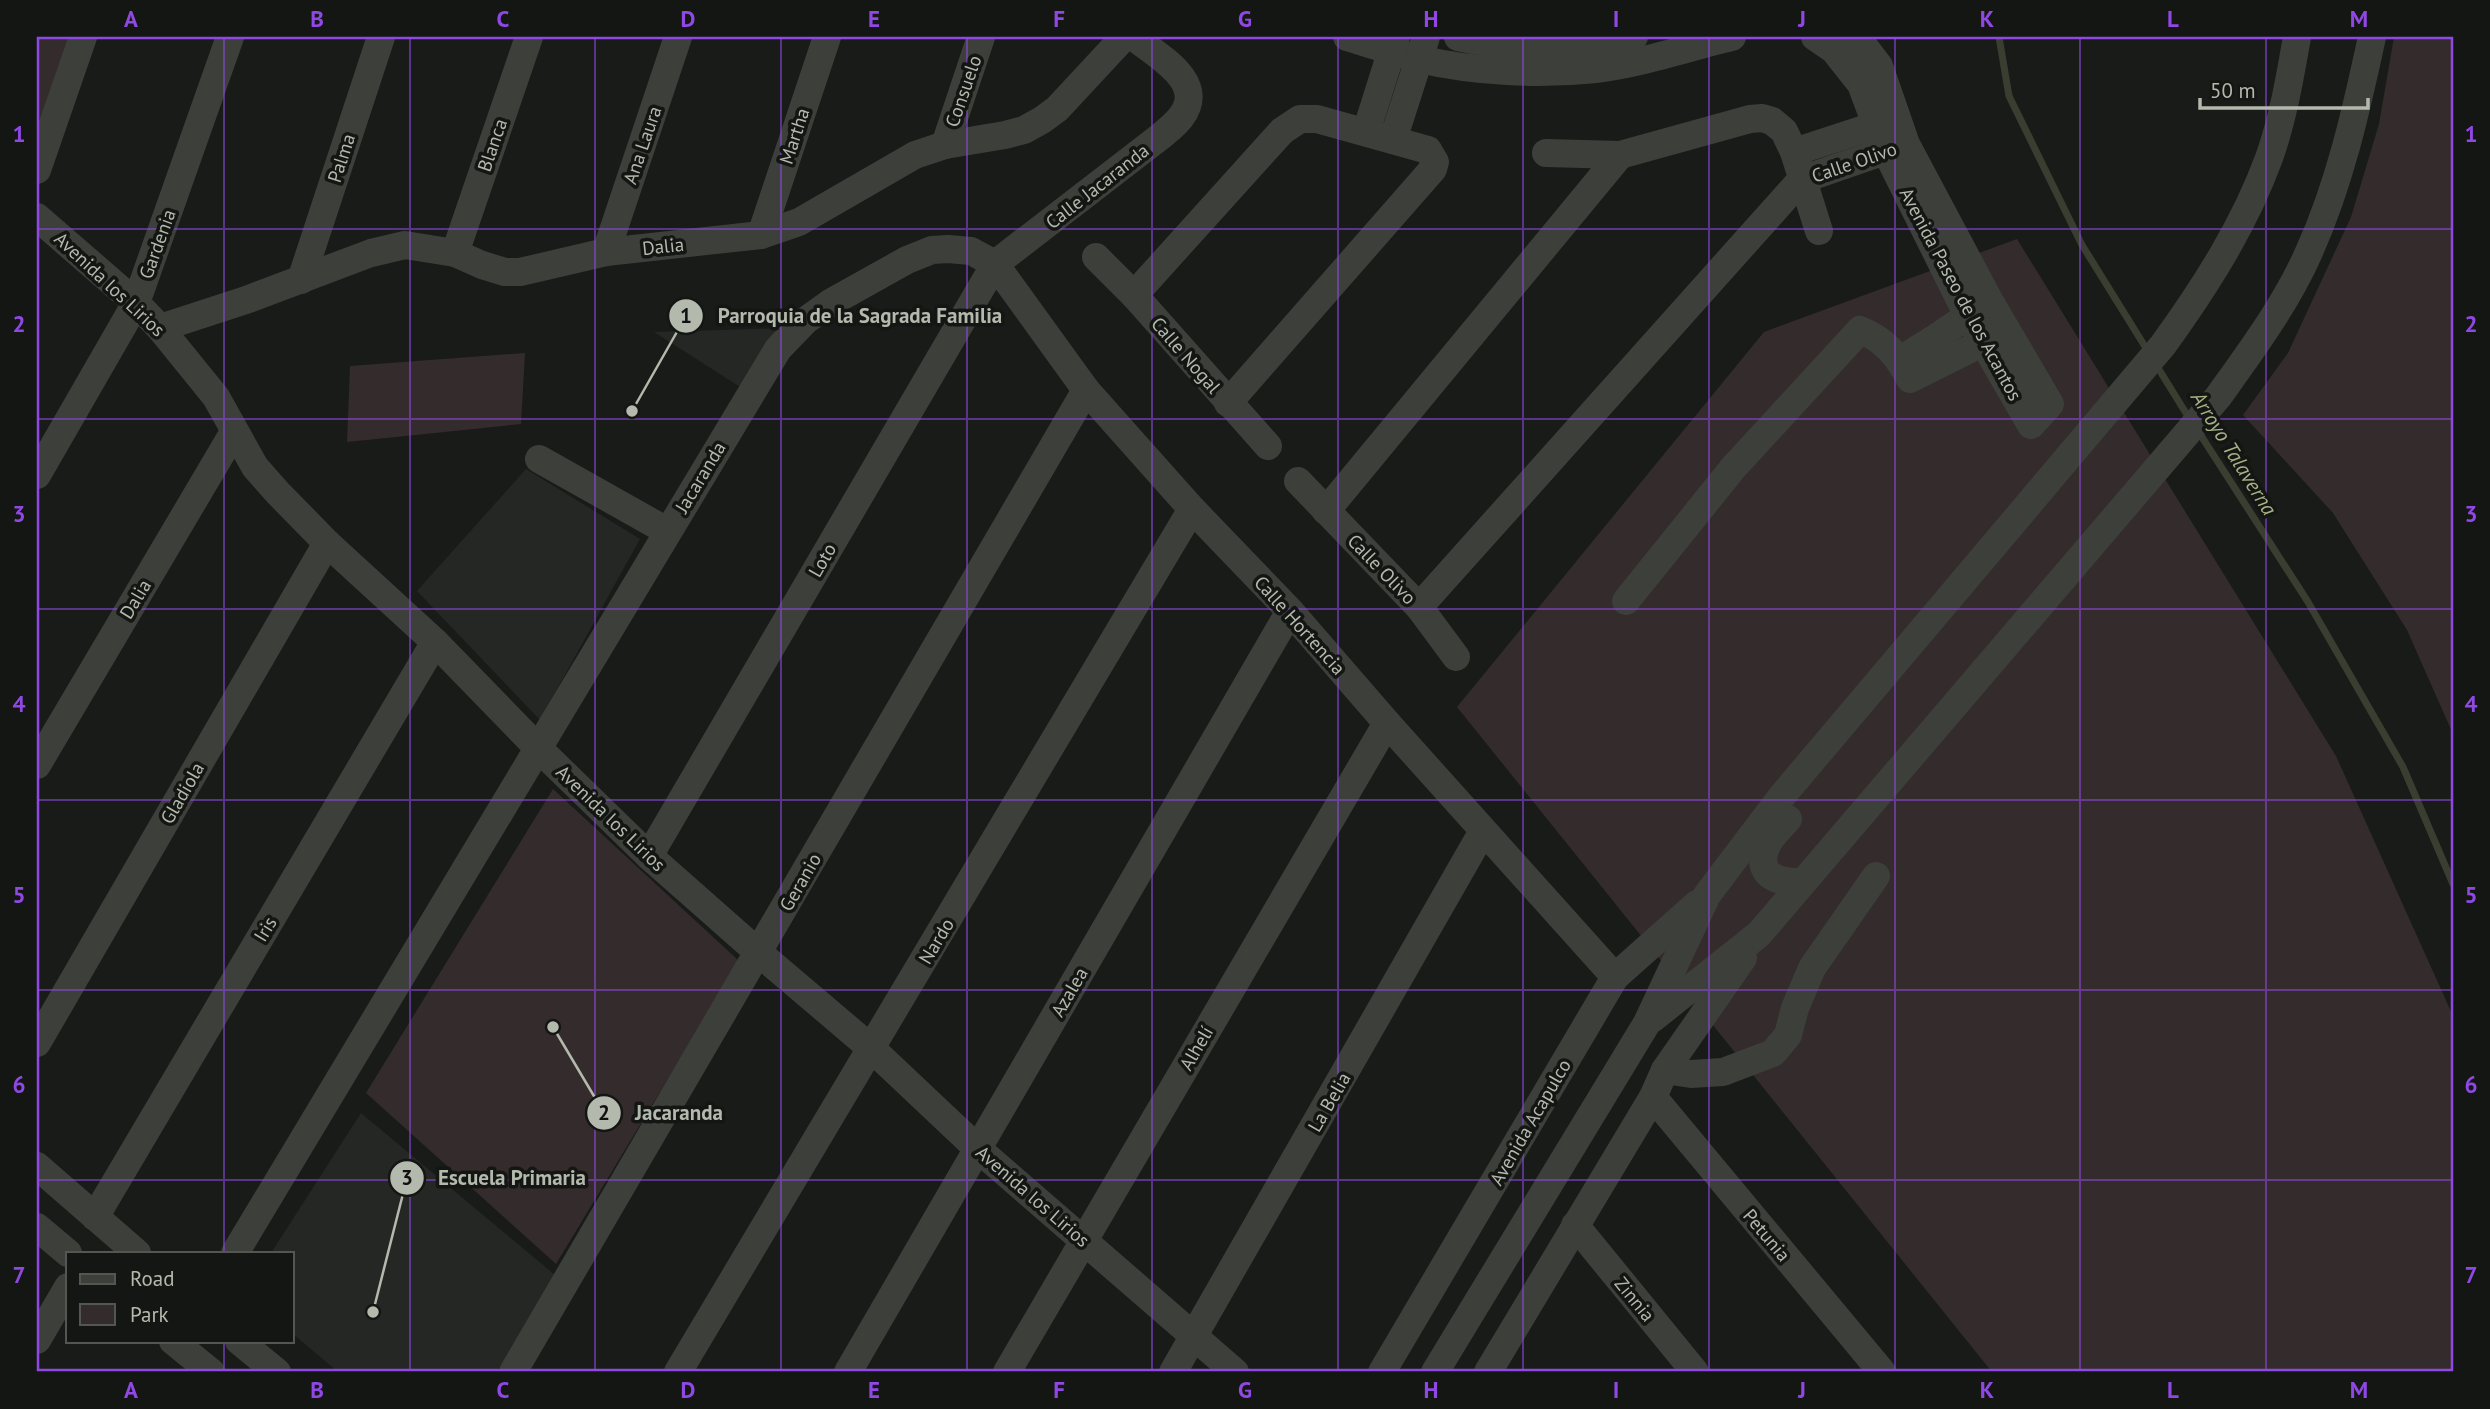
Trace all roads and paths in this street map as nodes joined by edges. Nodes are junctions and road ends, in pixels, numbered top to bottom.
1 (83, 37) edge
2 (230, 37) edge
3 (381, 37) edge
4 (529, 37) edge
5 (678, 37) edge
6 (827, 37) edge
7 (981, 37) edge
8 (1124, 37) edge
9 (1135, 37) edge
10 (1348, 37) edge
11 (1458, 37) edge
12 (1634, 37) edge
13 (1732, 37) edge
14 (1815, 37) edge
15 (1857, 37) edge
16 (2297, 37) edge
17 (2372, 37) edge
18 (1394, 44) edge
19 (1423, 48) edge
20 (1366, 132) junction
21 (1892, 135) junction
22 (1393, 140) junction
23 (944, 145) junction
24 (1794, 152) junction
25 (1546, 153) dead end
26 (1620, 155) junction
27 (37, 170) edge
28 (1801, 180) junction
29 (37, 217) edge
30 (1819, 231) dead end
31 (761, 235) junction
32 (606, 252) junction
33 (455, 253) junction
34 (1096, 257) dead end
35 (995, 264) junction
36 (301, 280) junction
37 (1134, 295) junction
38 (136, 303) junction
39 (1979, 308) junction
40 (160, 328) junction
41 (1899, 359) junction
42 (1086, 390) junction
43 (1228, 403) junction
44 (234, 432) junction
45 (1268, 446) dead end
46 (539, 458) dead end
47 (37, 475) edge
48 (1298, 481) dead end
49 (1192, 509) junction
50 (1326, 511) junction
51 (667, 531) junction
52 (327, 543) junction
53 (1626, 601) dead end
54 (1419, 607) junction
55 (1290, 611) junction
56 (435, 642) junction
57 (1456, 657) dead end
58 (1387, 723) junction
59 (1827, 743) junction
60 (538, 748) junction
61 (37, 765) edge
62 (1483, 831) junction
63 (649, 856) junction
64 (1876, 876) dead end
65 (1803, 882) junction
66 (1707, 895) junction
67 (1759, 934) junction
68 (759, 953) junction
69 (1615, 977) junction
70 (1647, 1023) junction
71 (37, 1043) edge
72 (872, 1049) junction
73 (1665, 1070) junction
74 (1653, 1097) junction
75 (978, 1149) junction
76 (37, 1166) edge
77 (95, 1217) junction
78 (1575, 1226) junction
79 (37, 1227) edge
80 (1083, 1241) junction
81 (66, 1252) edge
82 (136, 1252) edge
83 (236, 1252) edge
84 (66, 1290) edge
85 (1463, 1323) junction
86 (1194, 1336) junction
87 (37, 1340) edge
88 (240, 1342) edge
89 (1498, 1367) edge
90 (277, 1372) edge
91 (513, 1372) edge
92 (678, 1372) edge
93 (848, 1372) edge
94 (1007, 1372) edge
95 (1173, 1372) edge
96 (1235, 1372) edge
97 (1382, 1372) edge
98 (1435, 1372) edge
99 (1695, 1372) edge
100 (1882, 1372) edge

1 - 27 street
2 - 38 street, Gardenia
3 - 36 street, Palma
4 - 33 street, Blanca
5 - 32 street, Ana Laura
6 - 31 street, Martha
7 - 23 street, Consuelo
8 - 23 street, Dalia
9 - 35 street, Calle Jacaranda
10 - 18 street
11 - 12 street
13 - 19 street
14 - 21 street, Avenida Paseo de los Acantos
15 - 21 street, Avenida Paseo de los Acantos
16 - 59 street
17 - 65 street
18 - 19 street
18 - 20 street
19 - 22 street
20 - 22 street, Calle Nogal
20 - 37 street, Calle Nogal
21 - 24 street, Calle Olivo
21 - 28 street, Calle Olivo
21 - 39 street, Avenida Paseo de los Acantos
22 - 43 street, Calle Nogal
23 - 31 street, Dalia
24 - 26 street, Calle Olivo
24 - 28 street, Calle Olivo
25 - 26 street, Calle Olivo
26 - 50 street
28 - 30 street, Calle Olivo
28 - 54 street, Calle Olivo
29 - 38 street, Avenida los Lirios
31 - 32 street, Dalia
32 - 33 street, Dalia
33 - 36 street, Dalia
34 - 37 street
35 - 42 street, Calle Hortencia
35 - 51 street, Jacaranda
35 - 63 street, Loto
36 - 40 street, Dalia
37 - 43 street, Calle Nogal
38 - 40 street, Avenida los Lirios
38 - 47 street, Gardenia
39 - 41 street
39 - 41 street, Avenida Paseo de los Acantos
40 - 44 street, Avenida los Lirios
41 - 53 street
42 - 49 street, Calle Hortencia
42 - 68 street, Geranio
43 - 45 street
44 - 52 street, Avenida los Lirios
44 - 61 street, Dalia
46 - 51 street
48 - 50 street, Calle Olivo
49 - 55 street, Calle Hortencia
49 - 72 street, Nardo
50 - 54 street, Calle Olivo
51 - 60 street, Jacaranda
52 - 56 street, Avenida los Lirios
52 - 71 street, Gladiola
54 - 57 street
55 - 58 street, Calle Hortencia
55 - 75 street, Azalea
56 - 60 street, Avenida los Lirios
56 - 77 street, Iris
58 - 62 street, Calle Hortencia
58 - 80 street, Alhelí
59 - 65 street
59 - 66 street
60 - 63 street, Avenida los Lirios
60 - 83 street, Jacaranda
62 - 69 street, Calle Hortencia
62 - 86 street, La Belia
63 - 68 street, Avenida los Lirios
64 - 73 street
65 - 67 street
66 - 69 street, Avenida Acapulco
66 - 70 street
67 - 70 street
67 - 73 street
68 - 72 street, Avenida los Lirios
68 - 91 street, Geranio
69 - 97 street, Avenida Acapulco
70 - 85 street
72 - 75 street, Avenida los Lirios
72 - 92 street, Nardo
73 - 74 street
74 - 78 street
74 - 100 street, Petunia
75 - 80 street, Avenida los Lirios
75 - 93 street, Azalea
76 - 77 street
77 - 82 street
78 - 89 street
78 - 99 street, Zinnia
79 - 81 street
80 - 86 street, Avenida los Lirios
80 - 94 street, Alhelí
84 - 87 street
85 - 89 street
85 - 98 street
86 - 95 street, La Belia
86 - 96 street, Avenida los Lirios
88 - 90 street

